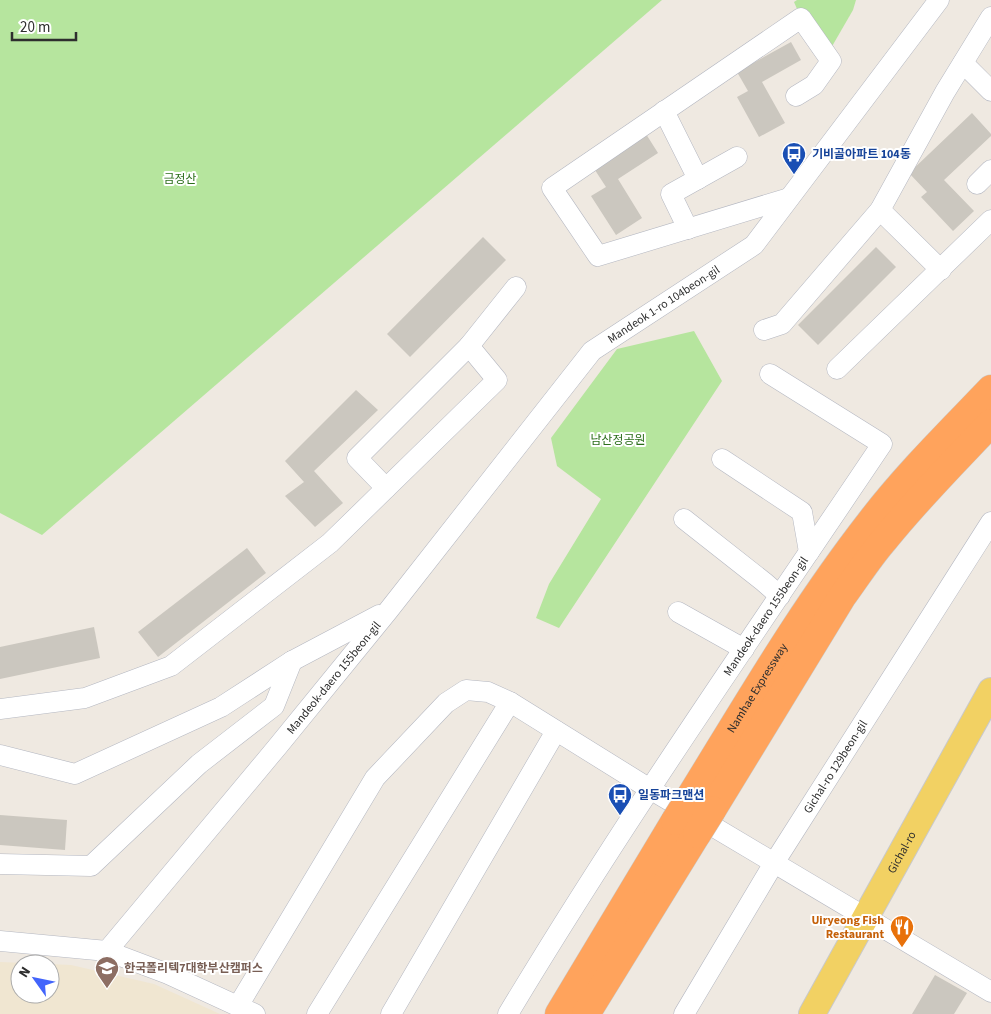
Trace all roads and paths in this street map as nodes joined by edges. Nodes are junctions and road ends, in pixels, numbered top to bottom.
1 (938, 0) edge
2 (991, 17) edge
3 (963, 63) junction
4 (991, 91) edge
5 (796, 96) dead end
6 (664, 111) junction
7 (737, 158) dead end
8 (698, 179) junction
9 (789, 198) junction
10 (880, 210) junction
11 (991, 220) edge
12 (688, 229) junction
13 (941, 270) junction
14 (516, 288) dead end
15 (764, 330) dead end
16 (469, 346) junction
17 (837, 369) dead end
18 (770, 374) dead end
19 (991, 389) edge
20 (991, 423) edge
21 (722, 459) dead end
22 (386, 488) junction
23 (684, 519) dead end
24 (991, 522) edge
25 (809, 552) junction
26 (780, 596) junction
27 (388, 611) junction
28 (678, 612) dead end
29 (744, 649) junction
30 (292, 661) junction
31 (991, 691) edge
32 (510, 702) junction
33 (0, 709) edge
34 (556, 731) junction
35 (0, 756) edge
36 (650, 789) junction
37 (701, 804) junction
38 (686, 828) junction
39 (774, 863) junction
40 (0, 864) edge
41 (866, 917) junction
42 (0, 941) edge
43 (107, 951) junction
44 (991, 992) edge
45 (247, 1010) edge
46 (317, 1014) edge
47 (392, 1014) edge
48 (508, 1014) edge
49 (559, 1014) edge
50 (586, 1014) edge
51 (684, 1014) edge
52 (812, 1014) edge

1 - 9 street, Mandeok 1-ro 104beon-gil
2 - 3 street
3 - 4 street
3 - 10 street
5 - 6 street
6 - 8 street
6 - 12 street
7 - 8 street
8 - 12 street
9 - 12 street
9 - 27 street, Mandeok 1-ro 104beon-gil
10 - 13 street
10 - 15 street
11 - 13 street
13 - 17 street
14 - 16 street
16 - 22 street
16 - 22 street
18 - 25 street, Mandeok-daero 155beon-gil
19 - 37 highway, Namhae Expressway
20 - 37 highway, Namhae Expressway
21 - 25 street
22 - 33 street
23 - 26 street
24 - 39 street, Gichal-ro 129beon-gil
25 - 26 street, Mandeok-daero 155beon-gil
26 - 29 street, Mandeok-daero 155beon-gil
27 - 30 street, Mandeok-daero 155beon-gil
27 - 43 street, Mandeok-daero 155beon-gil
28 - 29 street
29 - 36 street, Mandeok-daero 155beon-gil
30 - 35 street, Mandeok-daero 155beon-gil
30 - 40 street
31 - 41 main road, Gichal-ro
32 - 34 street
32 - 45 street
32 - 46 street
34 - 36 street
34 - 47 street
36 - 39 street
36 - 48 street, Mandeok-daero 155beon-gil
37 - 38 highway, Namhae Expressway, bridge
38 - 49 highway, Namhae Expressway
38 - 50 highway, Namhae Expressway
39 - 41 street
39 - 51 street, Gichal-ro 129beon-gil
41 - 44 street
41 - 52 main road, Gichal-ro
42 - 43 street
43 - 45 street

